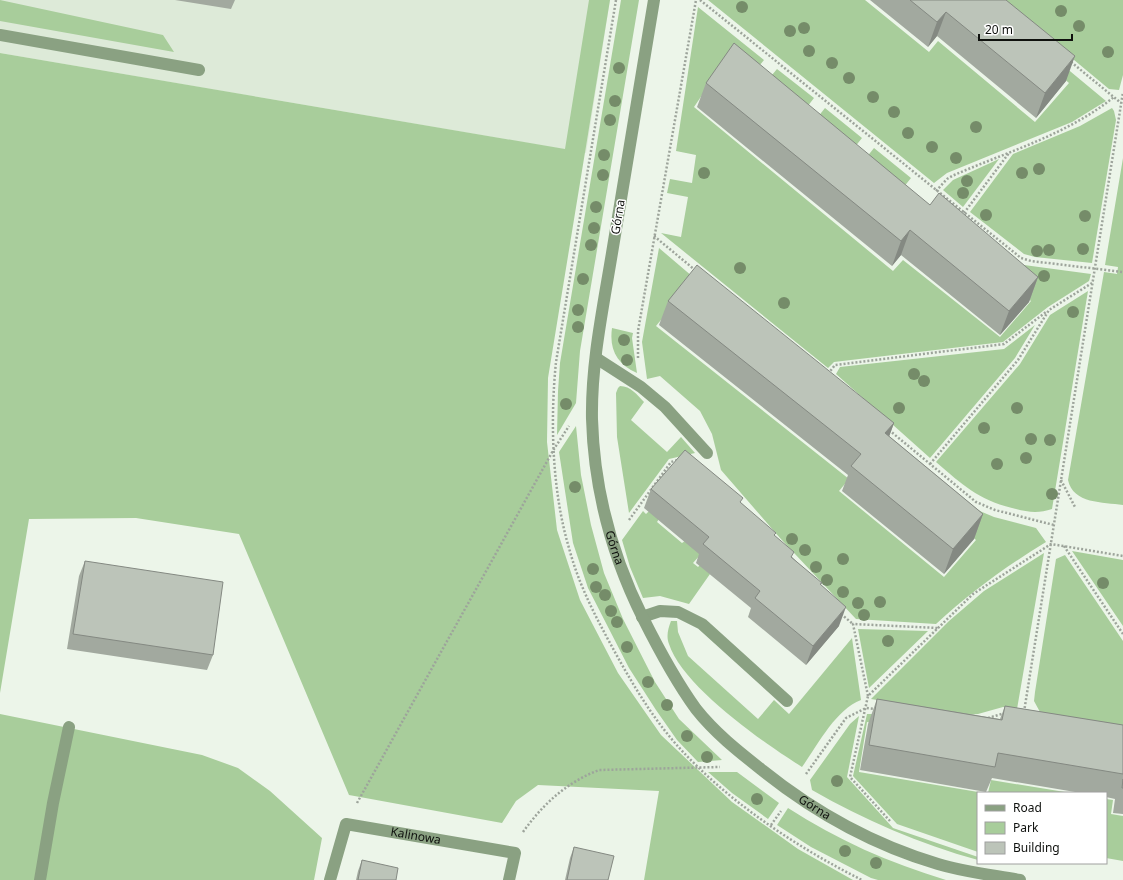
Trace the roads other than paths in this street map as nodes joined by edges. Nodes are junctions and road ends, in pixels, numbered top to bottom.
1 (654, 0) edge
2 (0, 35) edge
3 (199, 70) dead end
4 (596, 358) junction
5 (707, 453) road end
6 (642, 617) junction
7 (787, 701) dead end
8 (69, 727) dead end
9 (40, 880) edge
10 (330, 880) edge
11 (510, 880) edge
12 (1020, 880) edge

1 - 4 street, Górna
2 - 3 street
4 - 5 street
4 - 6 street, Górna
6 - 7 street
6 - 12 street, Górna
8 - 9 street
10 - 11 street, Kalinowa

